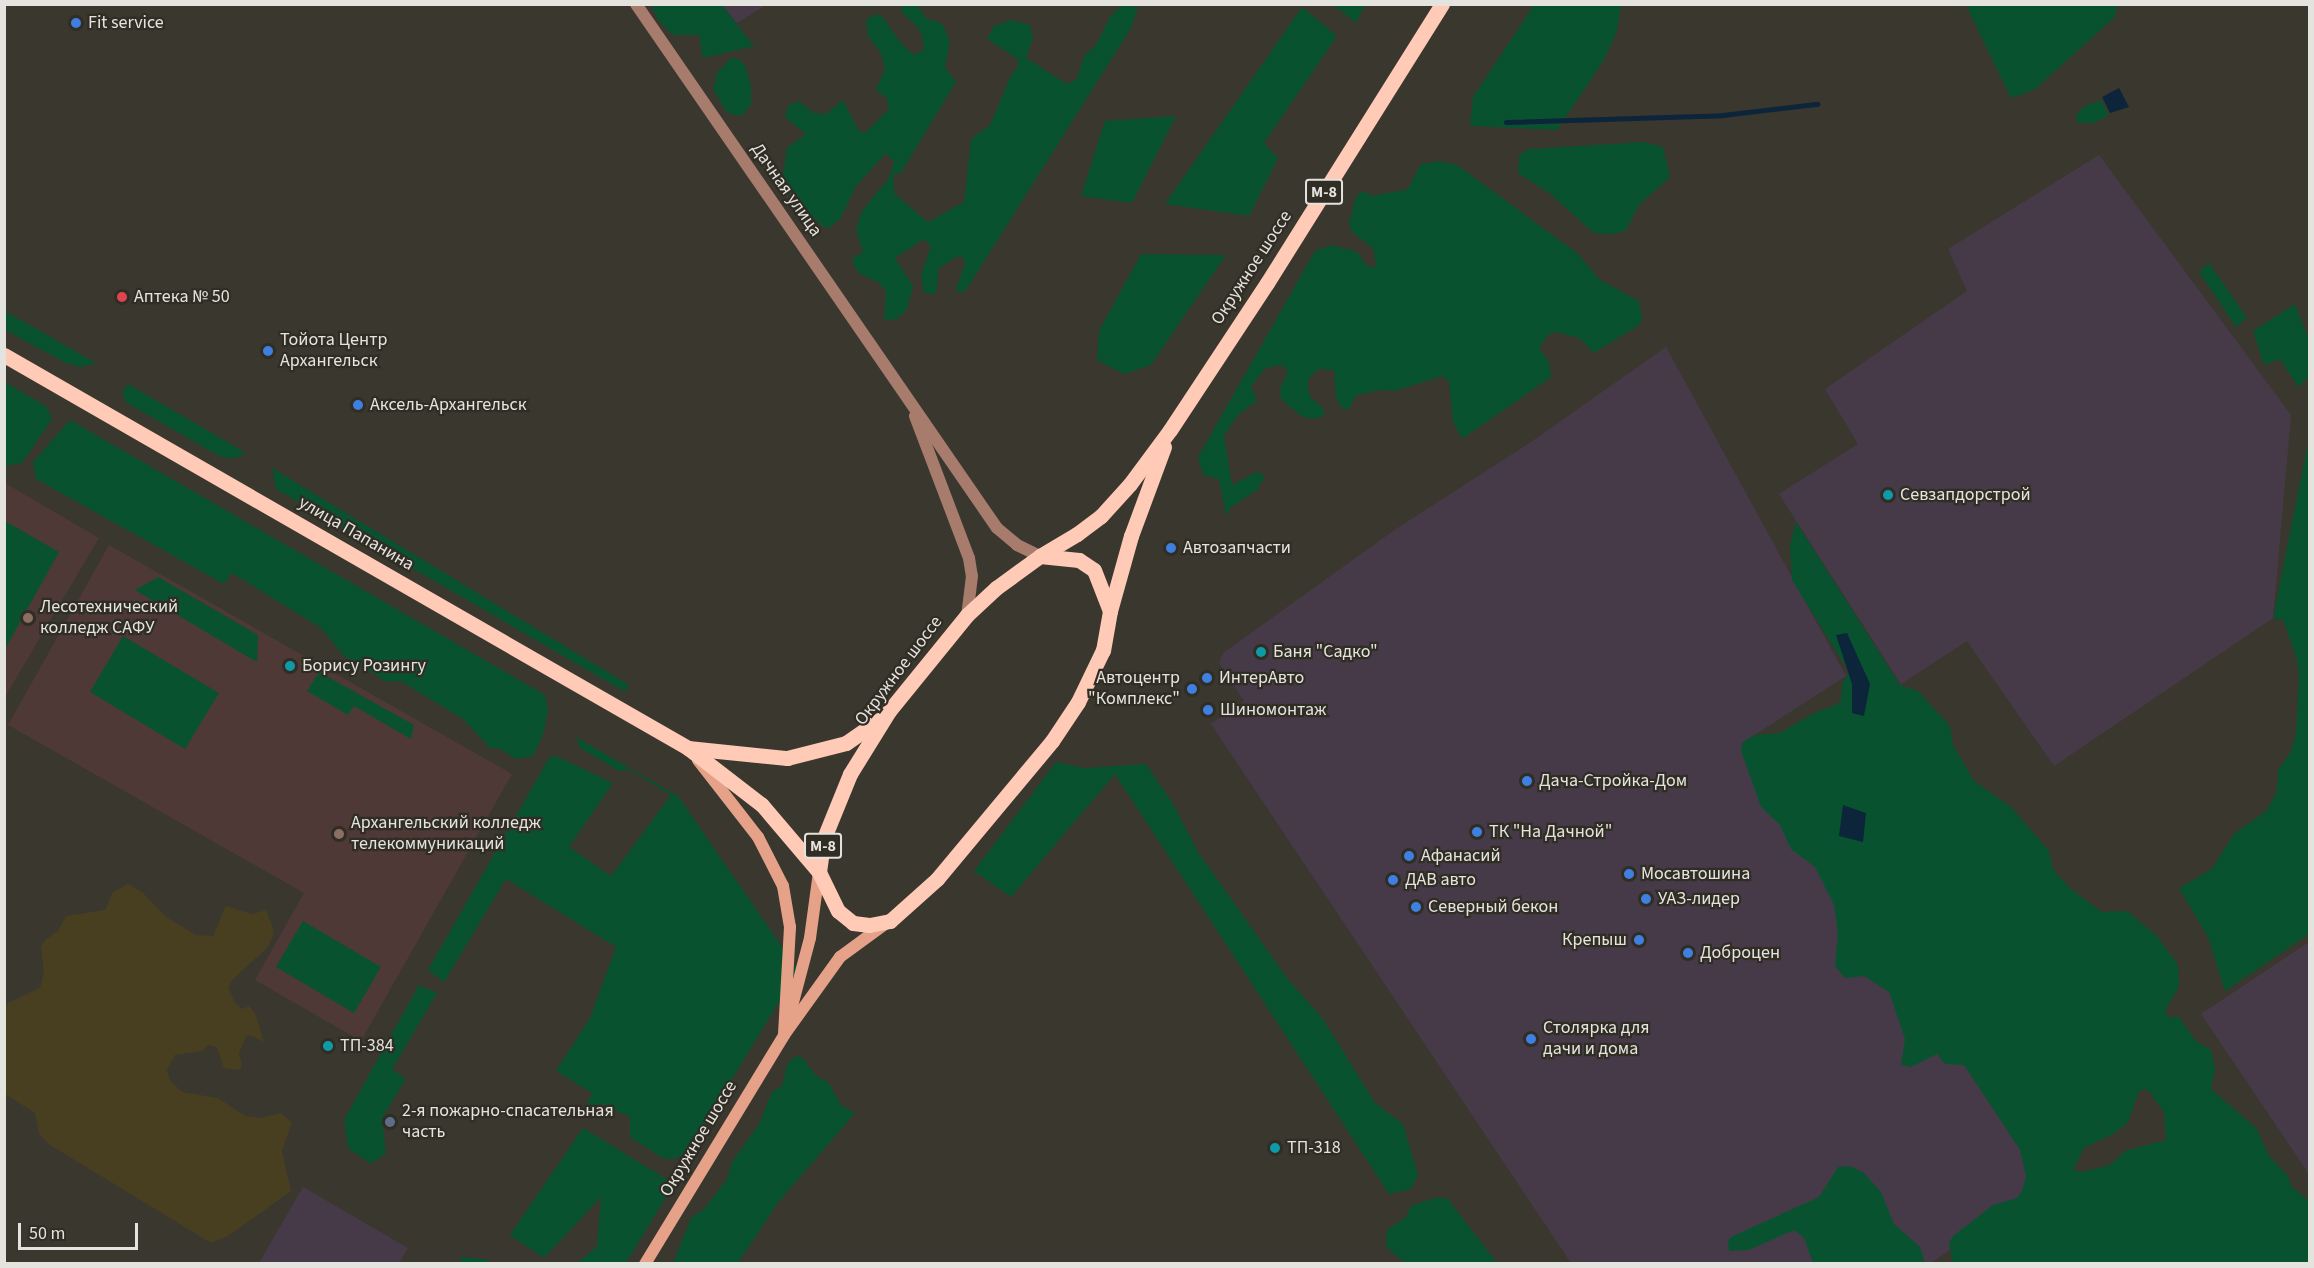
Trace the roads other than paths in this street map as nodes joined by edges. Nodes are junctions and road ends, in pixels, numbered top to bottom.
1 (636, 4) edge
2 (1442, 4) edge
3 (4, 355) edge
4 (907, 396) junction
5 (1170, 430) junction
6 (1040, 556) junction
7 (1110, 611) junction
8 (967, 615) junction
9 (889, 711) junction
10 (688, 748) junction
11 (819, 872) junction
12 (890, 921) junction
13 (784, 1035) junction
14 (645, 1263) edge

1 - 4 street, Дачная улица
2 - 5 main road, Окружное шоссе / М-8
3 - 10 main road, улица Папанина / М-8
4 - 6 street, Дачная улица
4 - 8 street, Дачная улица
5 - 6 main road, Окружное шоссе / М-8
5 - 7 main road, Окружное шоссе / М-8
6 - 7 main road
6 - 8 main road, Окружное шоссе / М-8
7 - 12 main road, Окружное шоссе / М-8
8 - 9 main road, Окружное шоссе / М-8
9 - 10 main road, улица Папанина / М-8
9 - 11 main road, Окружное шоссе / М-8
10 - 11 main road, улица Папанина / М-8
10 - 13 main road, улица Папанина / М-8
11 - 12 main road, М-8
11 - 13 main road, Окружное шоссе
12 - 13 main road, Окружное шоссе
13 - 14 main road, Окружное шоссе

